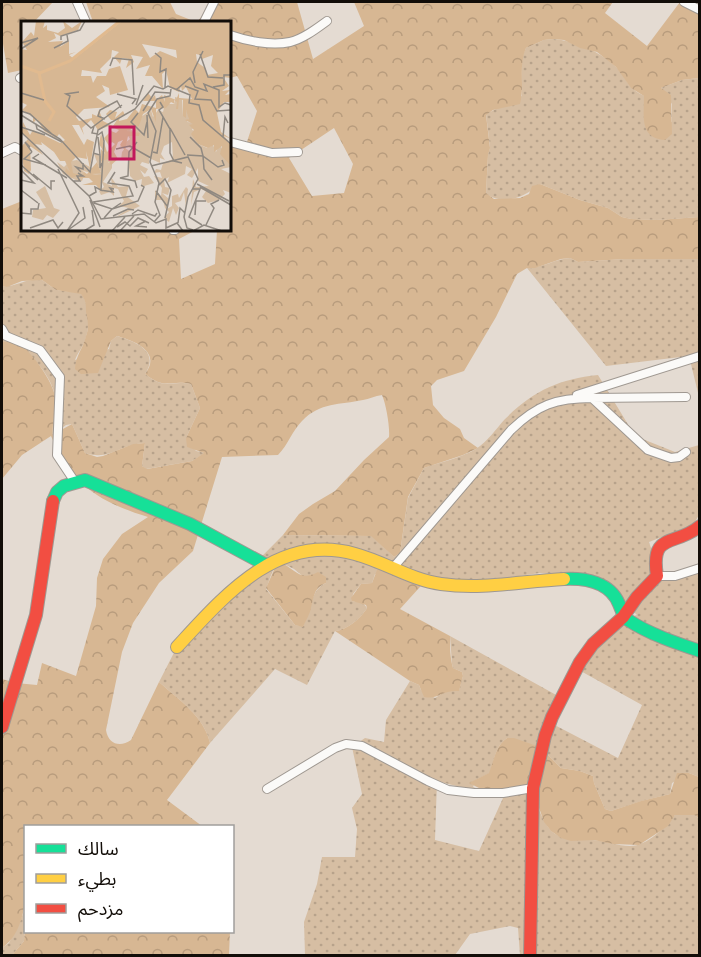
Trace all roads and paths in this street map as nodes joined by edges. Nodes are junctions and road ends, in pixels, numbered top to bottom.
1 (77, 2) edge
2 (214, 2) edge
3 (684, 2) edge
4 (699, 10) edge
5 (86, 21) edge
6 (204, 21) edge
7 (327, 21) dead end
8 (231, 35) edge
9 (231, 142) edge
10 (21, 150) edge
11 (298, 152) dead end
12 (2, 153) edge
13 (2, 330) edge
14 (699, 356) edge
15 (686, 397) dead end
16 (567, 398) junction
17 (592, 398) junction
18 (686, 452) dead end
19 (75, 482) junction
20 (699, 526) edge
21 (266, 564) junction
22 (699, 568) edge
23 (392, 569) junction
24 (657, 576) junction
25 (623, 617) junction
26 (177, 647) dead end
27 (699, 651) edge
28 (2, 726) edge
29 (533, 788) junction
30 (267, 789) dead end
31 (530, 956) edge

1 - 5 street
2 - 6 street
3 - 4 street
7 - 8 street
9 - 11 street
10 - 12 street
13 - 19 street
14 - 16 street
15 - 17 street
16 - 17 street
16 - 23 street
17 - 18 street
19 - 21 street
19 - 28 street
20 - 24 street
21 - 23 street
21 - 26 street
22 - 24 street
23 - 25 street
24 - 25 street
25 - 27 street
25 - 29 street
29 - 30 street
29 - 31 street

